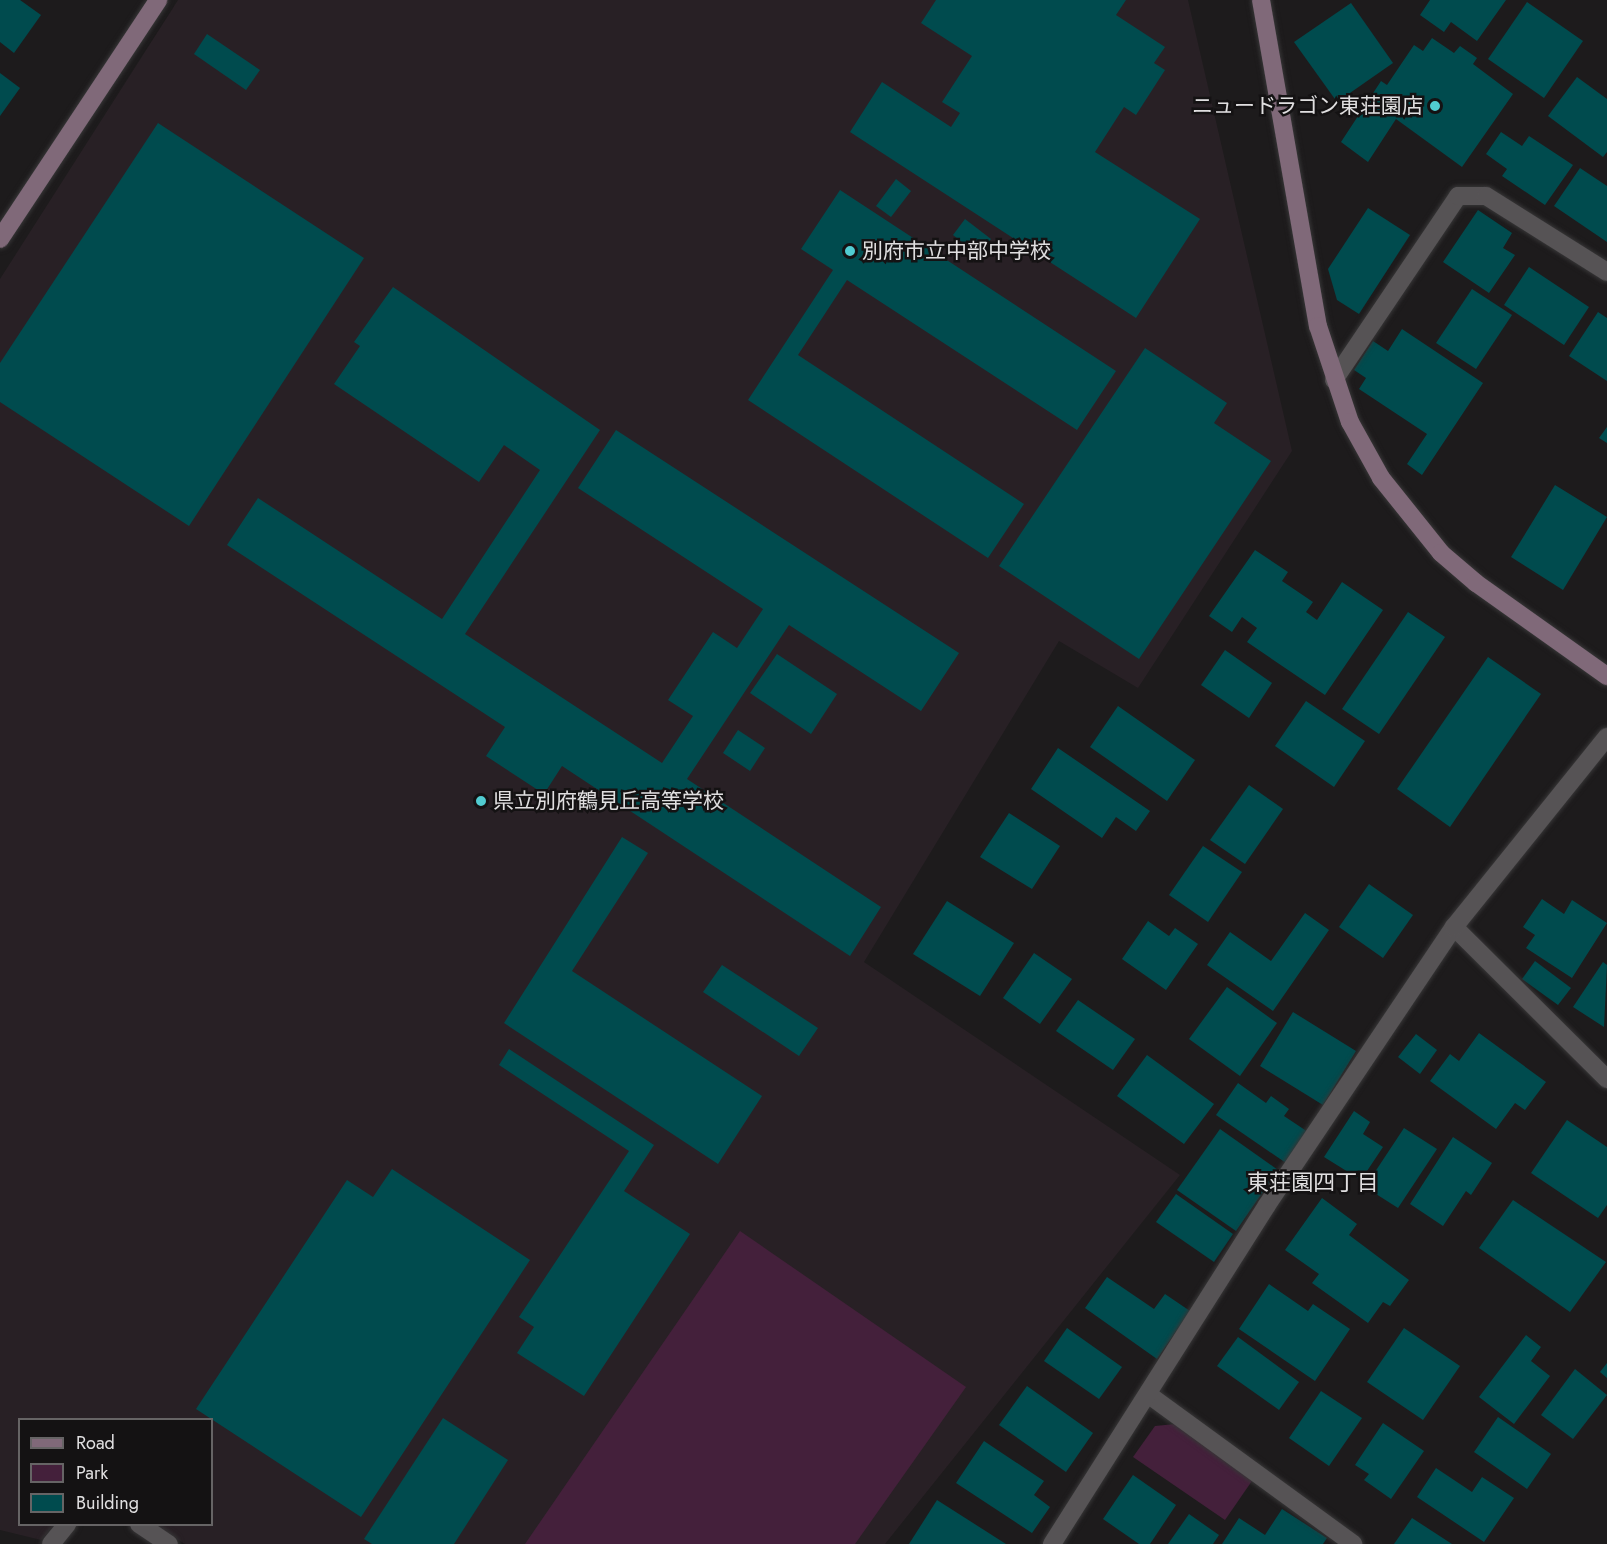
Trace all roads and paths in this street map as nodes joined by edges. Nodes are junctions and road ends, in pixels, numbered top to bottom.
1 (158, 0) edge
2 (1261, 0) edge
3 (0, 238) edge
4 (1607, 272) edge
5 (1334, 380) junction
6 (1607, 676) edge
7 (1607, 737) edge
8 (1454, 927) junction
9 (1607, 1079) edge
10 (1149, 1395) junction
11 (65, 1526) edge
12 (142, 1526) edge
13 (51, 1544) edge
14 (169, 1544) edge
15 (1052, 1544) edge
16 (1353, 1544) edge

1 - 3 street
2 - 5 street
4 - 5 street
5 - 6 street
7 - 8 street
8 - 9 street
8 - 10 street
10 - 15 street
10 - 16 street
11 - 13 street
12 - 14 street

